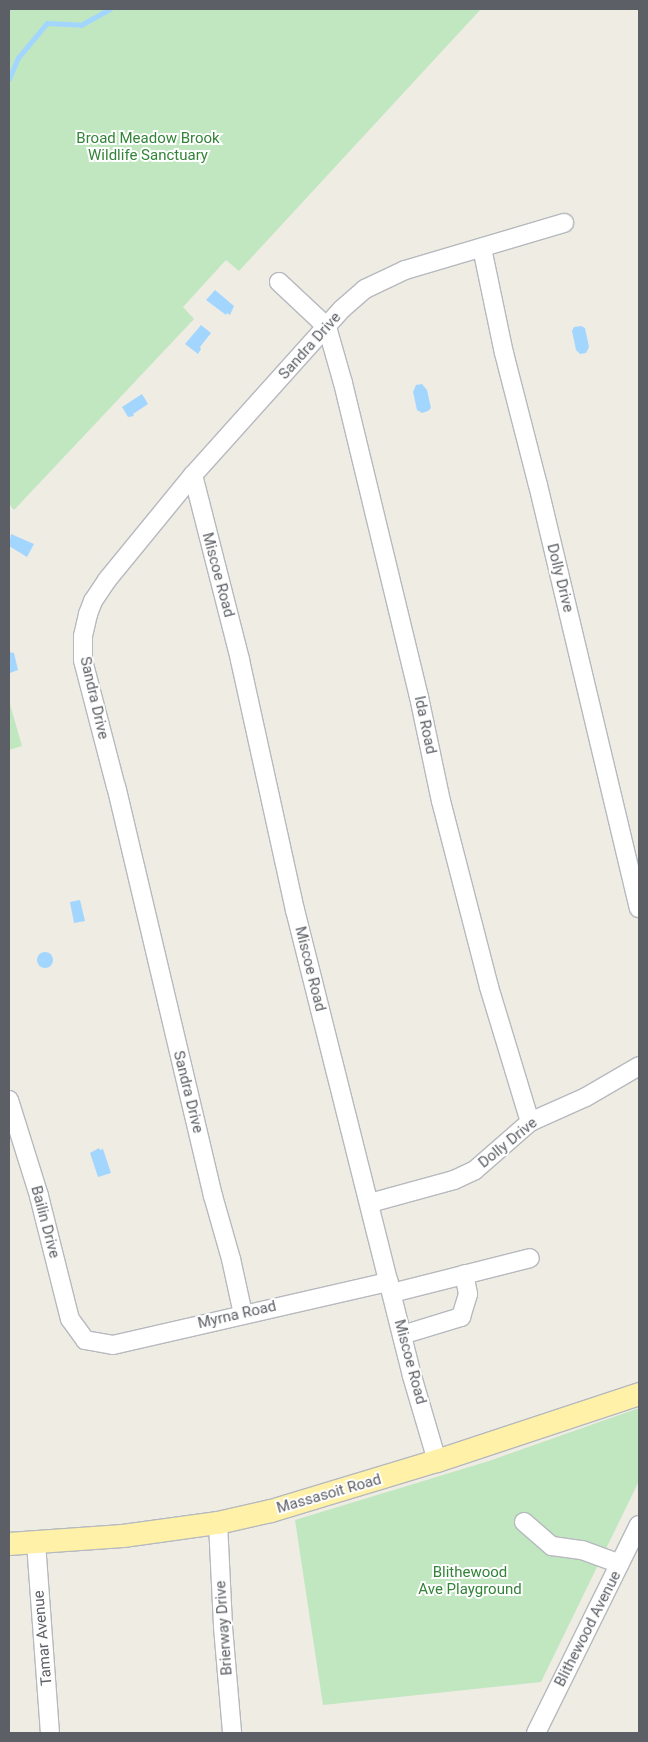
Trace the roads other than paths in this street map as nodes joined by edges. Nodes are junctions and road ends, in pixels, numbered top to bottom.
1 (564, 223) dead end
2 (482, 248) junction
3 (280, 282) dead end
4 (327, 327) junction
5 (193, 475) junction
6 (639, 908) edge
7 (639, 1066) edge
8 (9, 1100) edge
9 (530, 1122) junction
10 (370, 1203) junction
11 (530, 1258) dead end
12 (464, 1274) junction
13 (391, 1287) junction
14 (243, 1314) junction
15 (402, 1335) junction
16 (86, 1340) joint
17 (639, 1394) edge
18 (437, 1461) junction
19 (524, 1522) dead end
20 (218, 1523) junction
21 (639, 1525) edge
22 (36, 1543) junction
23 (9, 1544) edge
24 (620, 1564) junction
25 (50, 1733) edge
26 (232, 1733) edge
27 (536, 1733) edge

1 - 2 street, Sandra Drive
2 - 4 street, Sandra Drive
2 - 6 street, Dolly Drive
3 - 4 street
4 - 5 street, Sandra Drive
4 - 9 street, Ida Road
5 - 10 street, Miscoe Road
5 - 14 street, Sandra Drive
7 - 9 street, Dolly Drive
8 - 16 street, Bailin Drive
9 - 10 street, Dolly Drive
10 - 13 street, Miscoe Road
11 - 12 street, Myrna Road
12 - 13 street, Myrna Road
12 - 15 street
13 - 14 street, Myrna Road
13 - 15 street, Miscoe Road
14 - 16 street, Myrna Road
15 - 18 street, Miscoe Road
17 - 18 main road, Massasoit Road
18 - 20 main road, Massasoit Road
19 - 24 street
20 - 22 main road, Massasoit Road
20 - 26 street, Brierway Drive
21 - 24 street, Blithewood Avenue
22 - 23 main road, Massasoit Road
22 - 25 street, Tamar Avenue
24 - 27 street, Blithewood Avenue

